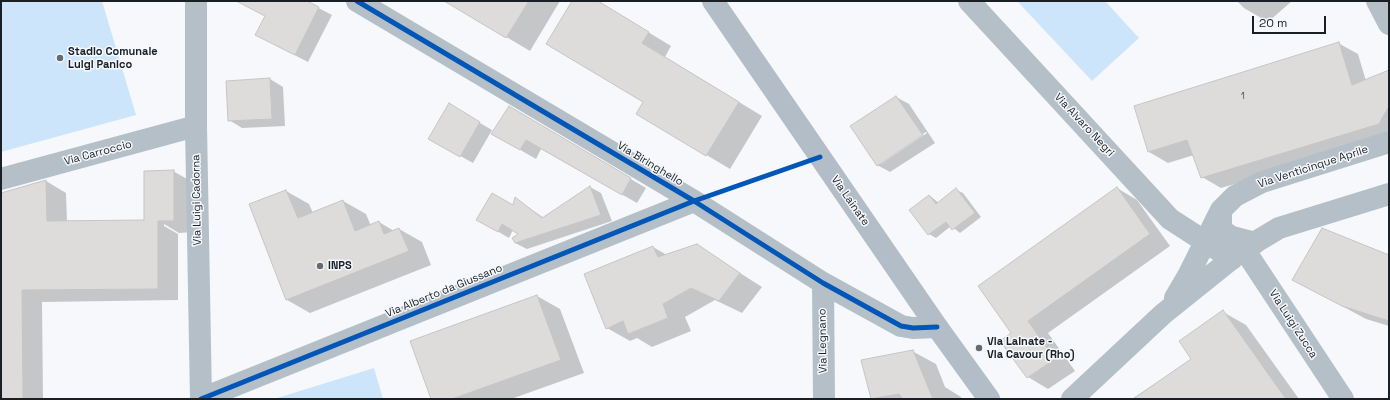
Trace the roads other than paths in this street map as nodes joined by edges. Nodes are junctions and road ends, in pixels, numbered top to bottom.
1 (196, 1) edge
2 (357, 1) edge
3 (713, 1) edge
4 (969, 1) edge
5 (1377, 1) edge
6 (1389, 24) edge
7 (196, 126) junction
8 (1389, 142) edge
9 (1, 179) edge
10 (1389, 194) edge
11 (694, 201) junction
12 (1221, 210) junction
13 (1206, 241) junction
14 (1244, 250) junction
15 (823, 283) junction
16 (1162, 314) junction
17 (937, 327) junction
18 (201, 399) edge
19 (824, 399) edge
20 (989, 399) edge
21 (1072, 399) edge
22 (1342, 399) edge

1 - 7 street, Via Luigi Cadorna
2 - 11 street, Via Biringhello
3 - 17 street, Via Lainate
4 - 13 street, Via Alvaro Negri
5 - 6 street
7 - 9 street, Via Carroccio
7 - 18 street, Via Luigi Cadorna
8 - 12 street, Via Venticinque Aprile
10 - 14 street, Via Venticinque Aprile
11 - 15 street, Via Biringhello
11 - 18 street, Via Alberto da Giussano
12 - 13 street, Via Venticinque Aprile
12 - 14 street
13 - 14 street
13 - 16 street, Via Venticinque Aprile
14 - 16 street, Via Venticinque Aprile
14 - 22 street, Via Luigi Zucca
15 - 17 street, Via Biringhello
15 - 19 street, Via Legnano
16 - 21 street, Via Venticinque Aprile
17 - 20 street, Via Lainate

